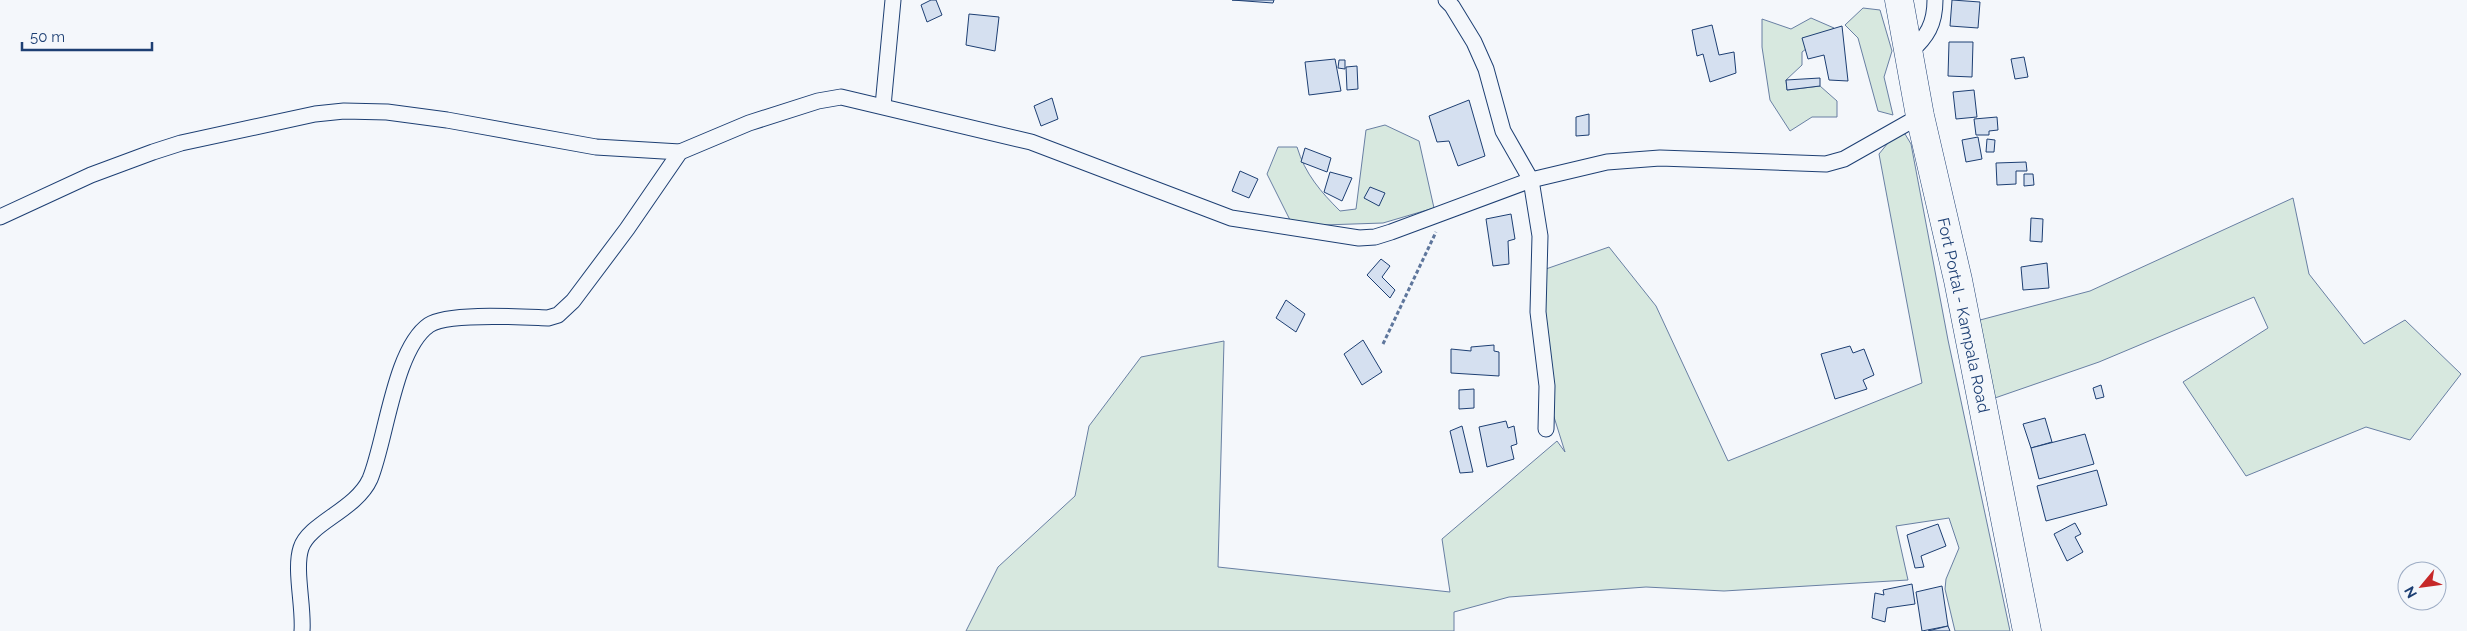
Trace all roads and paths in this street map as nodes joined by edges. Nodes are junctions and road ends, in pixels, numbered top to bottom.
1 (893, 0) edge
2 (1446, 0) edge
3 (1898, 0) edge
4 (1935, 0) edge
5 (1910, 52) junction
6 (883, 106) junction
7 (1920, 116) junction
8 (680, 152) junction
9 (1531, 180) junction
10 (1446, 211) junction
11 (0, 216) edge
12 (1383, 344) dead end
13 (1546, 429) dead end
14 (302, 631) edge
15 (2028, 631) edge

1 - 6 street
2 - 9 street
3 - 5 highway, Fort Portal - Kampala Road
4 - 5 street
5 - 7 highway, Fort Portal - Kampala Road
6 - 8 street
6 - 10 street
7 - 9 street
7 - 15 highway, Fort Portal - Kampala Road
8 - 11 street
8 - 14 street
9 - 10 street
9 - 13 street
10 - 12 path

